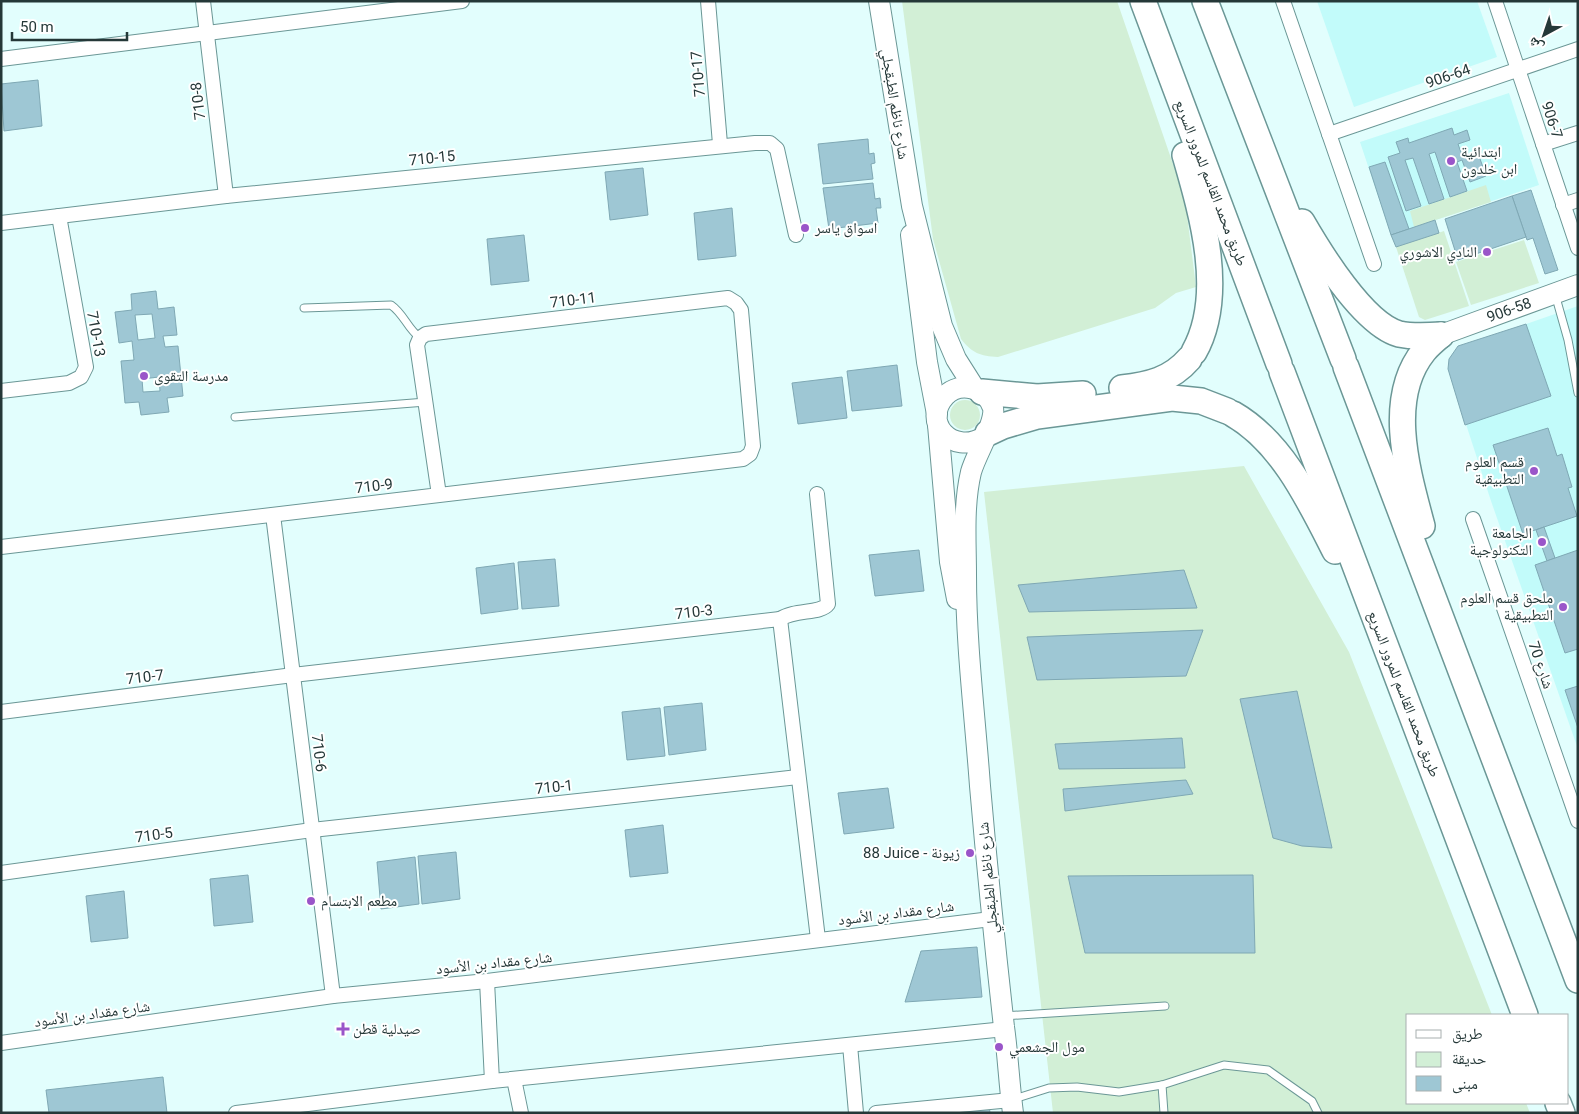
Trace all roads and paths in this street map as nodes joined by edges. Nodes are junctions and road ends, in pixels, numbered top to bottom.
1 (203, 1) edge
2 (462, 1) edge
3 (708, 1) edge
4 (879, 1) edge
5 (1142, 1) edge
6 (1205, 1) edge
7 (1283, 1) edge
8 (1495, 1) edge
9 (206, 33) junction
10 (1578, 49) edge
11 (1, 59) edge
12 (1518, 69) junction
13 (1578, 133) edge
14 (1256, 134) junction
15 (1330, 134) junction
16 (720, 144) junction
17 (1542, 144) junction
18 (226, 196) junction
19 (1578, 200) edge
20 (1563, 205) junction
21 (912, 206) junction
22 (59, 216) junction
23 (1, 223) edge
24 (796, 235) dead end
25 (1578, 248) edge
26 (1374, 264) dead end
27 (1578, 285) edge
28 (1555, 293) junction
29 (304, 308) dead end
30 (1441, 335) junction
31 (420, 338) junction
32 (1576, 377) edge
33 (1, 391) edge
34 (978, 391) junction
35 (1578, 394) edge
36 (426, 402) junction
37 (235, 417) dead end
38 (938, 419) junction
39 (986, 435) junction
40 (750, 454) joint
41 (817, 494) dead end
42 (439, 495) junction
43 (273, 515) junction
44 (1473, 520) dead end
45 (1, 547) edge
46 (780, 620) junction
47 (1449, 638) junction
48 (968, 642) junction
49 (1390, 657) junction
50 (293, 675) junction
51 (1, 712) edge
52 (798, 777) junction
53 (1578, 821) edge
54 (312, 830) junction
55 (1, 873) edge
56 (991, 919) junction
57 (818, 939) junction
58 (1578, 980) edge
59 (487, 981) junction
60 (333, 996) junction
61 (1165, 1006) dead end
62 (1525, 1014) edge
63 (1004, 1022) junction
64 (1, 1043) edge
65 (850, 1045) junction
66 (514, 1079) junction
67 (492, 1081) junction
68 (1162, 1085) junction
69 (1012, 1106) edge
70 (236, 1113) edge
71 (521, 1113) edge
72 (856, 1113) edge
73 (876, 1113) edge
74 (1164, 1113) edge
75 (1318, 1113) edge

1 - 9 street, 710-8
2 - 9 street
3 - 16 street, 710-17
4 - 21 main road, شارع ناظم الطبقجلي
5 - 34 highway
5 - 49 highway, طريق محمد القاسم للمرور السريع
6 - 14 highway
7 - 15 street
8 - 12 street, 906-7
9 - 11 street
9 - 18 street, 710-8
10 - 12 street, 906-64
12 - 15 street, 906-64
12 - 17 street, 906-7
13 - 17 street
14 - 30 highway
14 - 47 highway
15 - 26 street
16 - 18 street, 710-15
16 - 24 street, 710-15
17 - 20 street, 906-7
18 - 22 street, 710-15
19 - 20 street
20 - 25 street, 906-7
21 - 34 main road
21 - 38 main road, شارع ناظم الطبقجلي
22 - 23 street, 710-15
22 - 33 street, 710-13
27 - 28 main road, 906-58
28 - 30 main road, 906-58
28 - 32 lane
29 - 31 lane
30 - 47 highway
31 - 36 street
31 - 40 street, 710-11
32 - 35 lane
34 - 38 main road
34 - 39 main road
36 - 37 lane
36 - 42 street
38 - 39 main road
38 - 48 main road, شارع ناظم الطبقجلي
39 - 48 main road, شارع ناظم الطبقجلي
39 - 49 highway
40 - 42 street, 710-9
41 - 46 street, 710-3
42 - 43 street, 710-9
43 - 45 street, 710-9
43 - 50 street, 710-6
44 - 53 street, شارع 70
46 - 50 street, 710-3
46 - 52 street
47 - 58 highway
48 - 56 main road, شارع ناظم الطبقجلي
49 - 62 highway, طريق محمد القاسم للمرور السريع
50 - 51 street, 710-7
50 - 54 street, 710-6
52 - 54 street, 710-1
52 - 57 street
54 - 55 street, 710-5
54 - 60 street, 710-6
56 - 57 street, شارع مقداد بن الأسود
56 - 63 main road, شارع ناظم الطبقجلي
57 - 59 street, شارع مقداد بن الأسود
59 - 60 street, شارع مقداد بن الأسود
59 - 67 street
60 - 64 street, شارع مقداد بن الأسود
61 - 63 lane
63 - 65 street
63 - 69 main road, شارع ناظم الطبقجلي
65 - 66 street
65 - 72 street
66 - 67 street
66 - 71 street
67 - 70 street
68 - 69 lane
68 - 74 lane
68 - 75 lane
69 - 73 street

